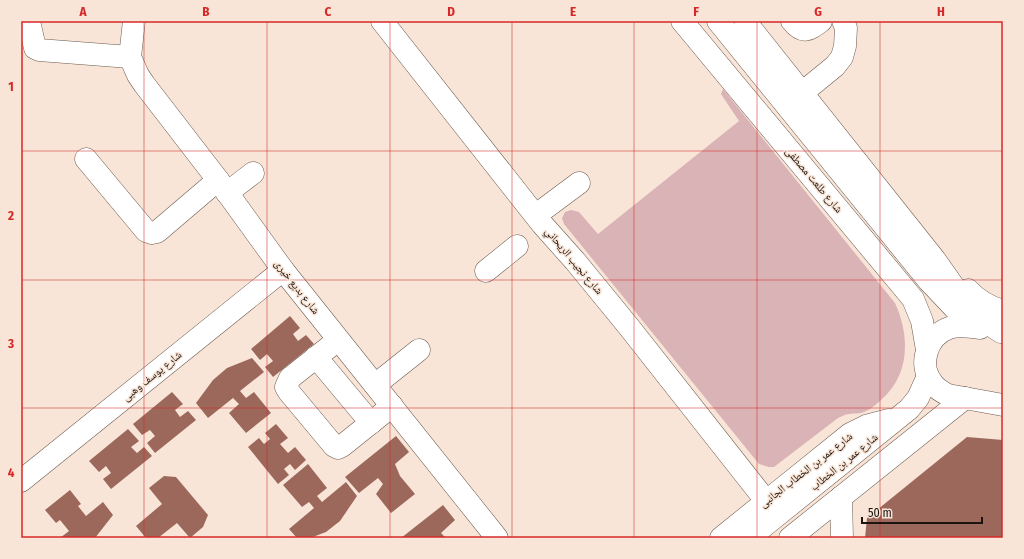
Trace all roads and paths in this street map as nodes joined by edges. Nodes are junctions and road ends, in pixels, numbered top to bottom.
1 (29, 21) edge
2 (134, 21) edge
3 (382, 21) edge
4 (682, 21) edge
5 (718, 21) edge
6 (745, 21) edge
7 (792, 21) edge
8 (821, 21) edge
9 (843, 21) edge
10 (130, 57) junction
11 (802, 93) junction
12 (86, 159) dead end
13 (253, 172) dead end
14 (579, 183) dead end
15 (222, 187) junction
16 (536, 215) junction
17 (517, 246) dead end
18 (283, 270) junction
19 (486, 271) dead end
20 (1002, 325) edge
21 (976, 328) junction
22 (338, 340) junction
23 (419, 350) dead end
24 (927, 350) junction
25 (316, 357) junction
26 (928, 376) junction
27 (375, 385) junction
28 (965, 398) junction
29 (1003, 405) edge
30 (392, 406) junction
31 (898, 418) junction
32 (371, 423) junction
33 (21, 481) edge
34 (841, 497) junction
35 (766, 501) junction
36 (497, 538) edge
37 (721, 538) edge
38 (749, 538) edge
39 (790, 538) edge
40 (842, 538) edge

1 - 10 street
2 - 10 street
3 - 16 street, شارع نجيب الريحاني
4 - 24 street, شارع طلعت مصطفى
5 - 21 street
6 - 11 street
7 - 8 street
9 - 11 street
10 - 15 street, شارع بديع خيرى
11 - 20 street
12 - 15 street
13 - 15 street
14 - 16 street
15 - 18 street, شارع بديع خيرى
16 - 35 street, شارع نجيب الريحاني
17 - 19 street
18 - 22 street, شارع بديع خيرى
18 - 33 street, شارع يوسف وهبى
20 - 21 street
21 - 24 street
22 - 25 street
22 - 27 street, شارع بديع خيرى
23 - 27 street
24 - 26 street, شارع طلعت مصطفى
25 - 32 street
25 - 32 street
26 - 28 street
26 - 31 street, شارع عمر بن الخطاب
27 - 30 street, شارع بديع خيرى
28 - 29 street
28 - 34 street
30 - 32 street
30 - 36 street, شارع بديع خيرى
31 - 35 street, شارع عمر بن الخطاب الجانبى
31 - 38 street, شارع عمر بن الخطاب
34 - 39 street
34 - 40 street
35 - 37 street, شارع عمر بن الخطاب الجانبى

